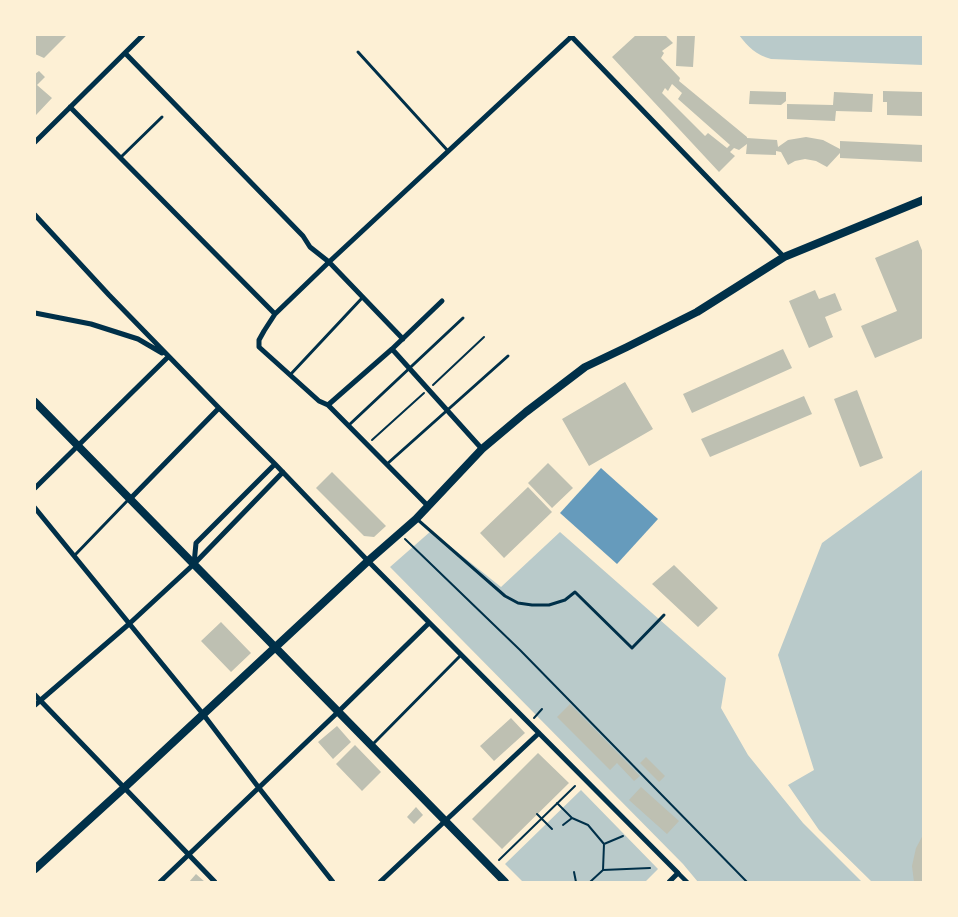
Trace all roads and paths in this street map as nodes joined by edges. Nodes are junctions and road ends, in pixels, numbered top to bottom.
1 (143, 35) edge
2 (571, 36) edge
3 (358, 52) dead end
4 (125, 53) junction
5 (70, 107) junction
6 (162, 118) dead end
7 (35, 142) edge
8 (448, 151) junction
9 (120, 158) junction
10 (923, 200) edge
11 (35, 215) edge
12 (784, 257) junction
13 (329, 262) junction
14 (362, 297) junction
15 (442, 301) dead end
16 (35, 313) edge
17 (275, 314) junction
18 (463, 318) dead end
19 (403, 339) junction
20 (392, 349) junction
21 (508, 356) dead end
22 (168, 357) junction
23 (409, 368) junction
24 (290, 375) junction
25 (35, 402) edge
26 (328, 405) junction
27 (218, 408) junction
28 (448, 410) junction
29 (349, 425) junction
30 (78, 446) junction
31 (482, 449) junction
32 (275, 464) junction
33 (387, 464) junction
34 (283, 472) junction
35 (35, 488) edge
36 (130, 499) junction
37 (429, 507) junction
38 (35, 508) edge
39 (416, 519) junction
40 (399, 534) junction
41 (74, 556) junction
42 (368, 561) junction
43 (194, 564) junction
44 (664, 615) dead end
45 (429, 623) junction
46 (129, 624) junction
47 (275, 648) junction
48 (461, 655) junction
49 (35, 695) edge
50 (40, 700) junction
51 (35, 705) edge
52 (542, 710) dead end
53 (338, 712) junction
54 (204, 714) junction
55 (534, 718) dead end
56 (539, 733) junction
57 (372, 746) junction
58 (575, 786) dead end
59 (125, 787) junction
60 (259, 788) junction
61 (557, 803) junction
62 (537, 814) dead end
63 (572, 818) junction
64 (542, 819) junction
65 (445, 821) junction
66 (563, 825) dead end
67 (552, 829) dead end
68 (623, 836) dead end
69 (604, 844) junction
70 (189, 854) junction
71 (499, 860) dead end
72 (650, 868) dead end
73 (35, 869) edge
74 (603, 870) junction
75 (574, 872) dead end
76 (678, 872) junction
77 (160, 882) edge
78 (215, 882) edge
79 (333, 882) edge
80 (380, 882) edge
81 (505, 882) edge
82 (576, 882) edge
83 (590, 882) edge
84 (669, 882) edge
85 (687, 882) edge
86 (747, 882) edge

1 - 4 street
2 - 8 street
2 - 12 street
3 - 8 lane
4 - 5 street
4 - 13 street
5 - 7 street
5 - 9 street
6 - 9 lane
8 - 13 street
9 - 17 street
10 - 12 street
11 - 22 street
12 - 31 street
13 - 14 street
13 - 17 street
14 - 19 street
14 - 24 lane
15 - 19 street
16 - 22 street
17 - 24 street
18 - 23 lane
19 - 20 street
20 - 23 street
20 - 26 street
21 - 28 lane
22 - 27 street
22 - 30 street
23 - 28 street
23 - 29 lane
24 - 26 street
25 - 30 street
26 - 29 street
27 - 32 street
27 - 36 street
28 - 31 street
28 - 33 lane
29 - 33 street
30 - 35 street
30 - 36 street
31 - 37 street
32 - 34 street
32 - 43 street
33 - 37 street
34 - 42 street
34 - 43 street
36 - 41 lane
36 - 43 street
37 - 39 street
38 - 41 street
39 - 40 street
39 - 44 lane
40 - 42 street
40 - 86 path
41 - 46 street
42 - 45 street
42 - 47 street
43 - 46 street
43 - 47 street
45 - 48 street
45 - 53 street
46 - 50 street
46 - 54 street
47 - 53 street
47 - 54 street
48 - 56 street
48 - 57 lane
49 - 50 street
50 - 51 street
50 - 59 street
52 - 55 path
53 - 57 street
53 - 60 street
54 - 59 street
54 - 60 street
56 - 65 street
56 - 76 street
57 - 65 street
58 - 61 path
59 - 70 street
59 - 73 street
60 - 70 street
60 - 79 street
61 - 63 path
61 - 64 path
62 - 64 path
63 - 66 path
63 - 69 path
64 - 67 path
64 - 71 path
65 - 80 street
65 - 81 street
68 - 69 path
69 - 74 path
70 - 77 street
70 - 78 street
72 - 74 path
74 - 83 path
75 - 82 path
76 - 84 street
76 - 85 street

